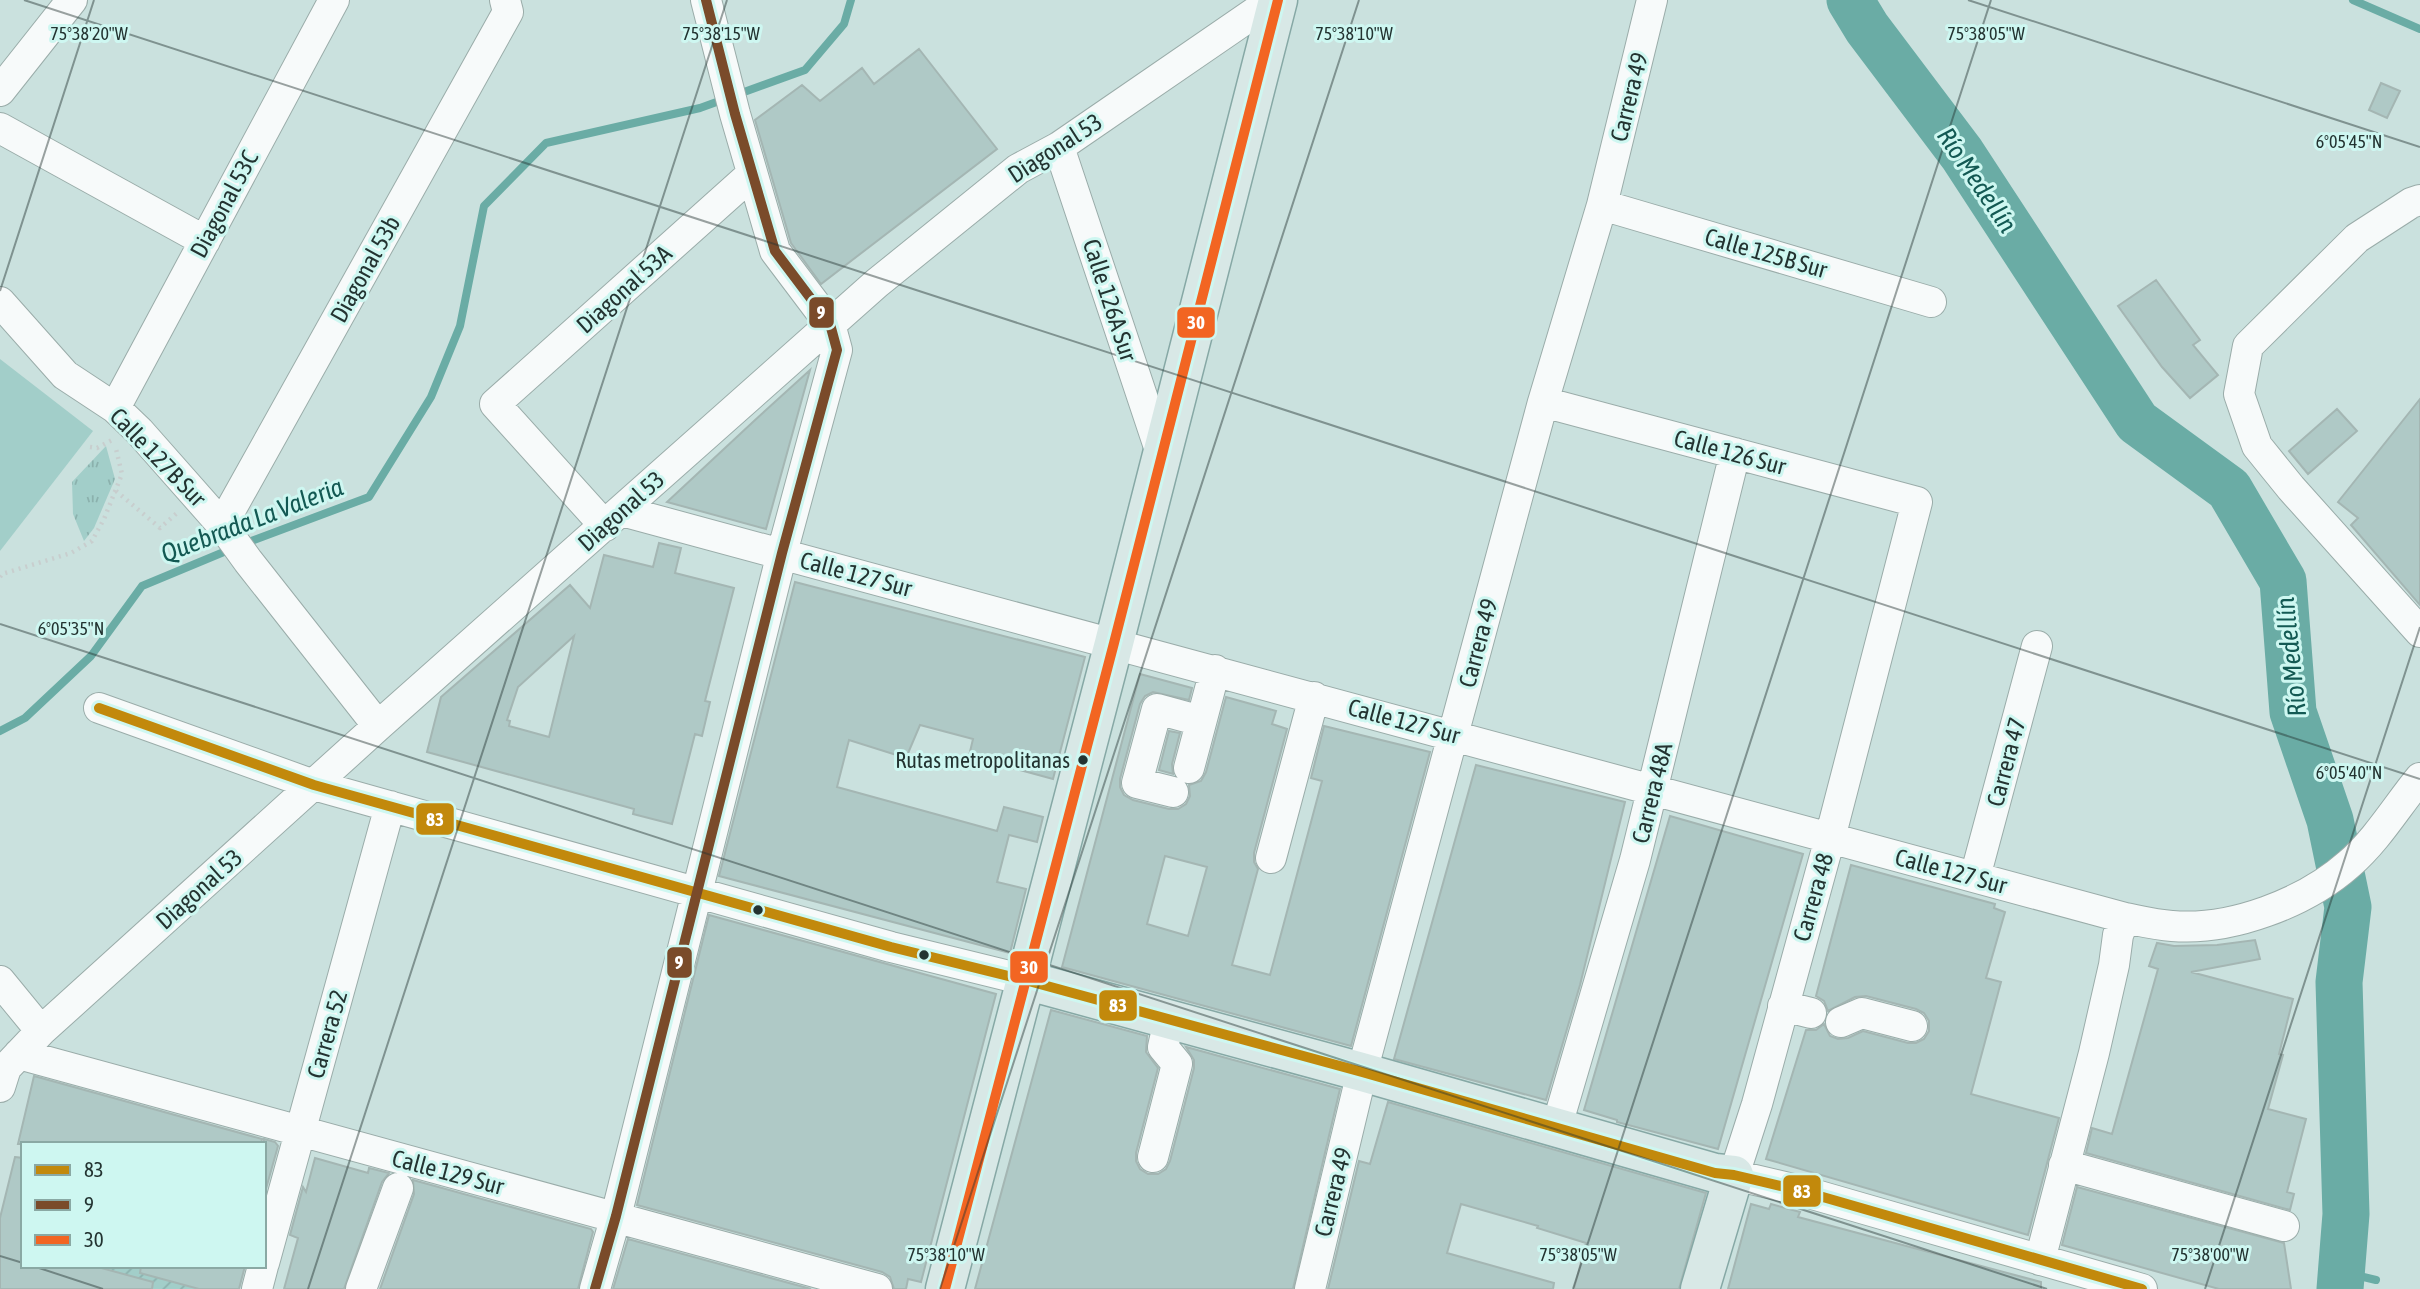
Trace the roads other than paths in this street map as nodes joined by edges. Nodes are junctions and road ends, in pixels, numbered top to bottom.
1 (72, 0) edge
2 (334, 0) edge
3 (706, 0) edge
4 (1275, 0) edge
5 (1653, 0) edge
6 (507, 6) edge
7 (0, 91) edge
8 (0, 128) edge
9 (1059, 147) junction
10 (752, 174) junction
11 (2420, 200) edge
12 (1602, 205) junction
13 (205, 241) junction
14 (0, 302) edge
15 (1931, 302) dead end
16 (830, 324) junction
17 (1543, 402) junction
18 (112, 418) junction
19 (1161, 453) junction
20 (1735, 453) junction
21 (1917, 502) joint
22 (614, 518) junction
23 (225, 529) junction
24 (782, 554) junction
25 (2420, 632) edge
26 (1114, 643) junction
27 (2037, 646) dead end
28 (1214, 670) junction
29 (1314, 697) junction
30 (99, 708) dead end
31 (1201, 721) junction
32 (379, 726) junction
33 (1453, 734) junction
34 (1189, 768) dead end
35 (2420, 778) edge
36 (314, 785) junction
37 (1653, 789) junction
38 (1173, 792) dead end
39 (390, 806) junction
40 (1830, 838) junction
41 (1271, 858) dead end
42 (1975, 877) junction
43 (696, 890) junction
44 (2125, 918) junction
45 (1025, 980) junction
46 (0, 981) edge
47 (1169, 1020) junction
48 (1841, 1022) dead end
49 (1912, 1026) dead end
50 (41, 1031) junction
51 (6, 1069) edge
52 (1362, 1072) junction
53 (1556, 1129) junction
54 (300, 1132) junction
55 (1153, 1157) dead end
56 (2064, 1165) junction
57 (1734, 1175) junction
58 (402, 1176) junction
59 (616, 1216) junction
60 (2284, 1226) dead end
61 (266, 1257) edge
62 (2040, 1260) junction
63 (263, 1268) edge
64 (257, 1289) edge
65 (361, 1289) edge
66 (595, 1289) edge
67 (877, 1289) edge
68 (945, 1289) edge
69 (1310, 1289) edge
70 (1700, 1289) edge
71 (2142, 1289) edge

1 - 7 street
2 - 13 street, Diagonal 53C
3 - 10 street
4 - 9 street, Diagonal 53
4 - 19 main road
5 - 12 street, Carrera 49
6 - 23 street, Diagonal 53b
8 - 13 street
9 - 16 street, Diagonal 53
9 - 19 street, Calle 126A Sur
10 - 16 street
10 - 22 street, Diagonal 53A
11 - 25 street
12 - 15 street, Calle 125B Sur
12 - 17 street, Carrera 49
13 - 18 street, Diagonal 53C
14 - 18 street, Calle 127B Sur
16 - 22 street, Diagonal 53
16 - 24 street
17 - 20 street, Calle 126 Sur
17 - 33 street, Carrera 49
18 - 23 street, Calle 127B Sur
19 - 26 main road
20 - 21 street, Calle 126 Sur
20 - 37 street, Carrera 48A
21 - 40 street, Carrera 48
22 - 24 street, Calle 127 Sur
22 - 32 street, Diagonal 53
23 - 32 street, Calle 127B Sur
24 - 26 street, Calle 127 Sur
24 - 43 street
26 - 28 street, Calle 127 Sur
26 - 45 main road
27 - 42 street, Carrera 47
28 - 29 street, Calle 127 Sur
28 - 31 street
29 - 33 street, Calle 127 Sur
29 - 41 street
30 - 36 street
31 - 34 street
31 - 38 street
32 - 36 street, Diagonal 53
33 - 37 street, Calle 127 Sur
33 - 52 street, Carrera 49
35 - 44 street, Calle 127 Sur
36 - 39 street
36 - 50 street, Diagonal 53
37 - 40 street, Calle 127 Sur
37 - 53 street, Carrera 48A
39 - 43 street
39 - 54 street, Carrera 52
40 - 42 street, Calle 127 Sur
40 - 57 street, Carrera 48
42 - 44 street, Calle 127 Sur
43 - 45 street
43 - 59 street
44 - 56 street
45 - 47 main road
45 - 68 main road
46 - 50 street
47 - 52 main road
47 - 55 street
48 - 49 street
50 - 51 street, Diagonal 53
51 - 54 street, Calle 129 Sur
52 - 53 main road
52 - 69 street, Carrera 49
53 - 57 main road
54 - 58 street, Calle 129 Sur
54 - 61 street, Carrera 52
56 - 60 street
56 - 62 street
57 - 62 street
57 - 70 main road, Carrera 48
58 - 59 street, Calle 129 Sur
58 - 65 street
59 - 66 street
59 - 67 street, Calle 129 Sur
62 - 71 street
63 - 64 street, Carrera 52

